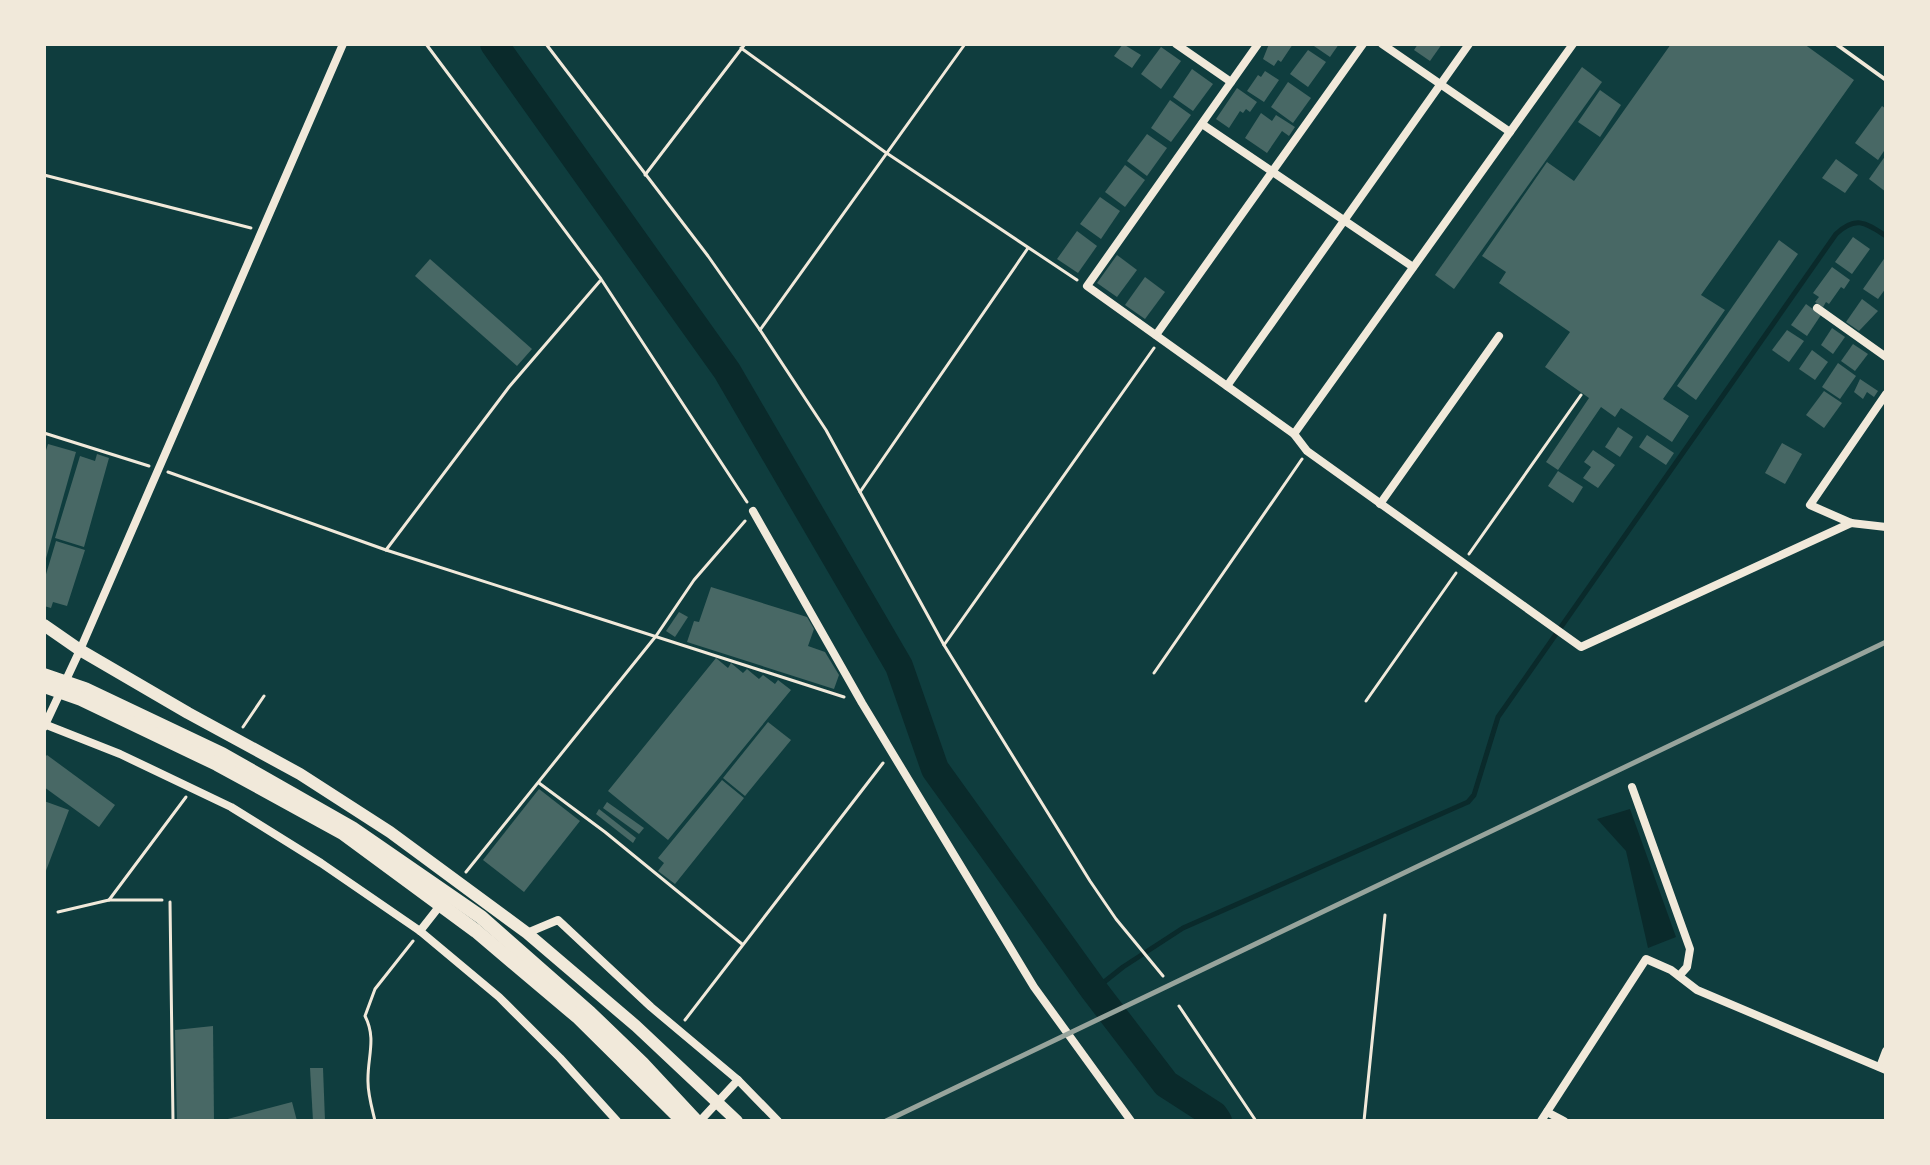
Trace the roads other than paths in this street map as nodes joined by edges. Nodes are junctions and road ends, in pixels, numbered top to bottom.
1 (343, 44) edge
2 (1176, 44) edge
3 (1258, 44) edge
4 (1363, 44) edge
5 (1382, 44) edge
6 (1469, 44) edge
7 (1573, 44) edge
8 (1836, 44) edge
9 (1886, 80) edge
10 (1231, 82) junction
11 (1441, 84) junction
12 (1202, 124) junction
13 (1510, 132) junction
14 (1273, 171) junction
15 (1344, 220) junction
16 (1413, 267) junction
17 (1817, 308) dead end
18 (1499, 336) dead end
19 (1158, 337) junction
20 (1886, 357) edge
21 (1227, 386) junction
22 (1886, 394) edge
23 (1294, 434) junction
24 (1380, 504) junction
25 (753, 511) road end
26 (1851, 523) junction
27 (1886, 527) edge
28 (44, 625) edge
29 (80, 650) junction
30 (44, 675) edge
31 (44, 686) edge
32 (44, 725) edge
33 (1632, 787) dead end
34 (458, 883) junction
35 (420, 931) junction
36 (527, 933) junction
37 (1679, 976) junction
38 (1886, 1051) edge
39 (1883, 1069) edge
40 (738, 1080) junction
41 (1547, 1112) junction
42 (693, 1119) edge
43 (617, 1121) edge
44 (737, 1121) edge
45 (778, 1121) edge
46 (1131, 1121) edge
47 (1541, 1121) edge
48 (1564, 1121) edge

1 - 29 street
2 - 10 street
3 - 10 street
4 - 14 street
5 - 11 street
6 - 11 street
7 - 13 street
8 - 9 lane
10 - 12 street
11 - 13 street
11 - 15 street
12 - 14 street
12 - 19 street
13 - 16 street
14 - 15 street
14 - 19 street
15 - 16 street
15 - 21 street
16 - 23 street
17 - 20 street
18 - 24 street
19 - 21 street
21 - 23 street
22 - 26 street
23 - 24 street
24 - 26 street
25 - 46 street
26 - 27 street
28 - 29 main road
29 - 32 street
29 - 34 main road
30 - 42 highway
31 - 42 highway
32 - 35 street
33 - 37 street
34 - 35 street
34 - 36 main road
35 - 43 street
36 - 40 street
36 - 44 main road
37 - 39 street
37 - 41 street
38 - 39 street
40 - 42 street
40 - 45 street
41 - 47 street
41 - 48 street

